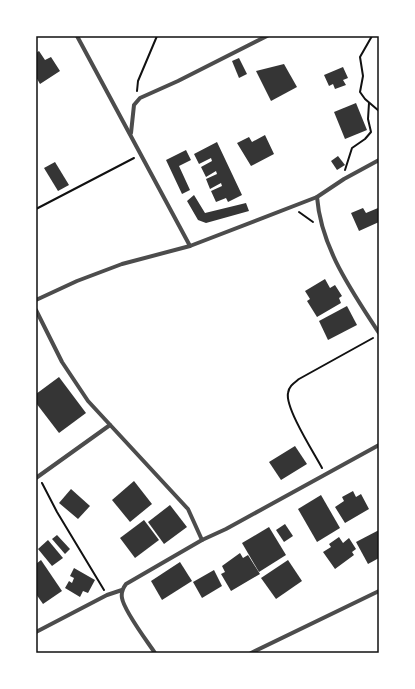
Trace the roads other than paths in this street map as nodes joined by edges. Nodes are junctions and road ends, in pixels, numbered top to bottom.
1 (78, 36) edge
2 (267, 36) edge
3 (260, 37) edge
4 (131, 133) junction
5 (379, 160) edge
6 (317, 197) junction
7 (190, 246) junction
8 (36, 300) edge
9 (36, 310) edge
10 (379, 334) edge
11 (110, 425) junction
12 (379, 445) edge
13 (37, 477) edge
14 (202, 540) junction
15 (122, 590) junction
16 (379, 591) edge
17 (36, 632) edge
18 (155, 653) edge
19 (250, 653) edge

1 - 4 street
2 - 3 street
3 - 4 street
4 - 7 street
5 - 6 street
6 - 7 street
6 - 10 street
7 - 8 street
9 - 11 street
11 - 13 street
11 - 14 street
12 - 14 street
14 - 15 street
15 - 17 street
15 - 18 street
16 - 19 street

